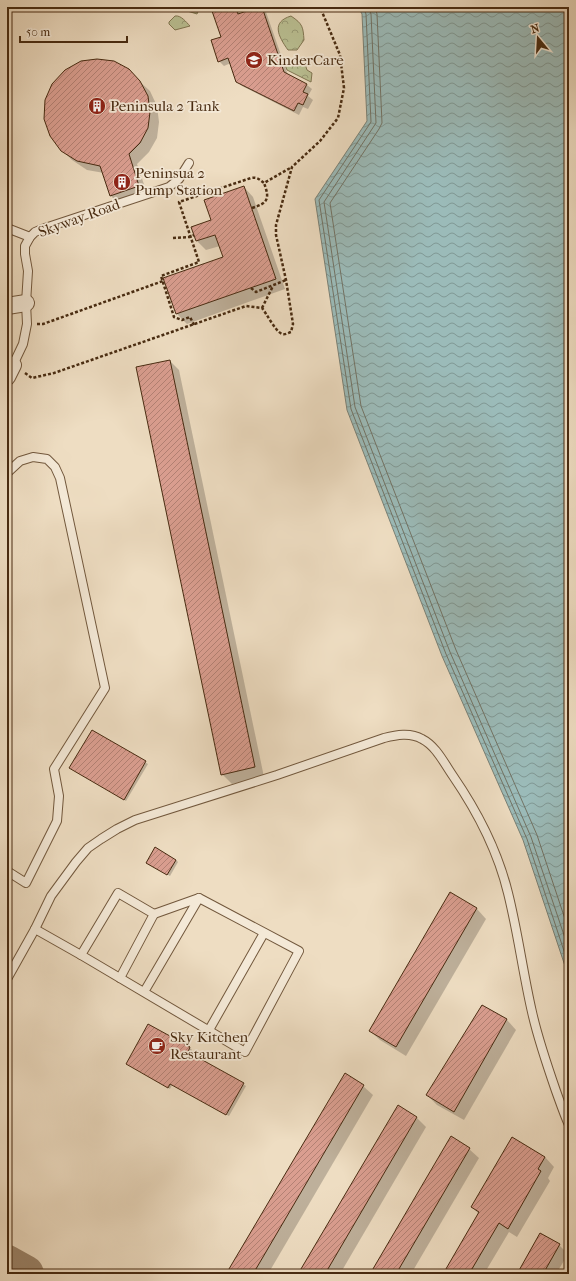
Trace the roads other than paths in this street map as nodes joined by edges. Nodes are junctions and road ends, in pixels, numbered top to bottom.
1 (189, 163) dead end
2 (7, 228) edge
3 (30, 237) junction
4 (26, 303) junction
5 (7, 306) edge
6 (10, 371) edge
7 (7, 473) edge
8 (7, 871) edge
9 (199, 898) junction
10 (154, 914) junction
11 (35, 929) junction
12 (264, 933) junction
13 (81, 955) junction
14 (120, 978) junction
15 (7, 979) edge
16 (144, 992) junction
17 (209, 1030) junction
18 (569, 1125) edge

1 - 3 lane, Skyway Road
2 - 3 lane
3 - 4 lane, Skyway Road
4 - 5 street
4 - 6 lane, Skyway Road
7 - 8 lane
9 - 10 lane
9 - 12 lane
9 - 16 lane
10 - 13 lane
10 - 14 lane
11 - 13 lane
11 - 15 lane
11 - 18 lane
12 - 17 lane
12 - 17 lane
13 - 14 lane
14 - 16 lane
16 - 17 lane

